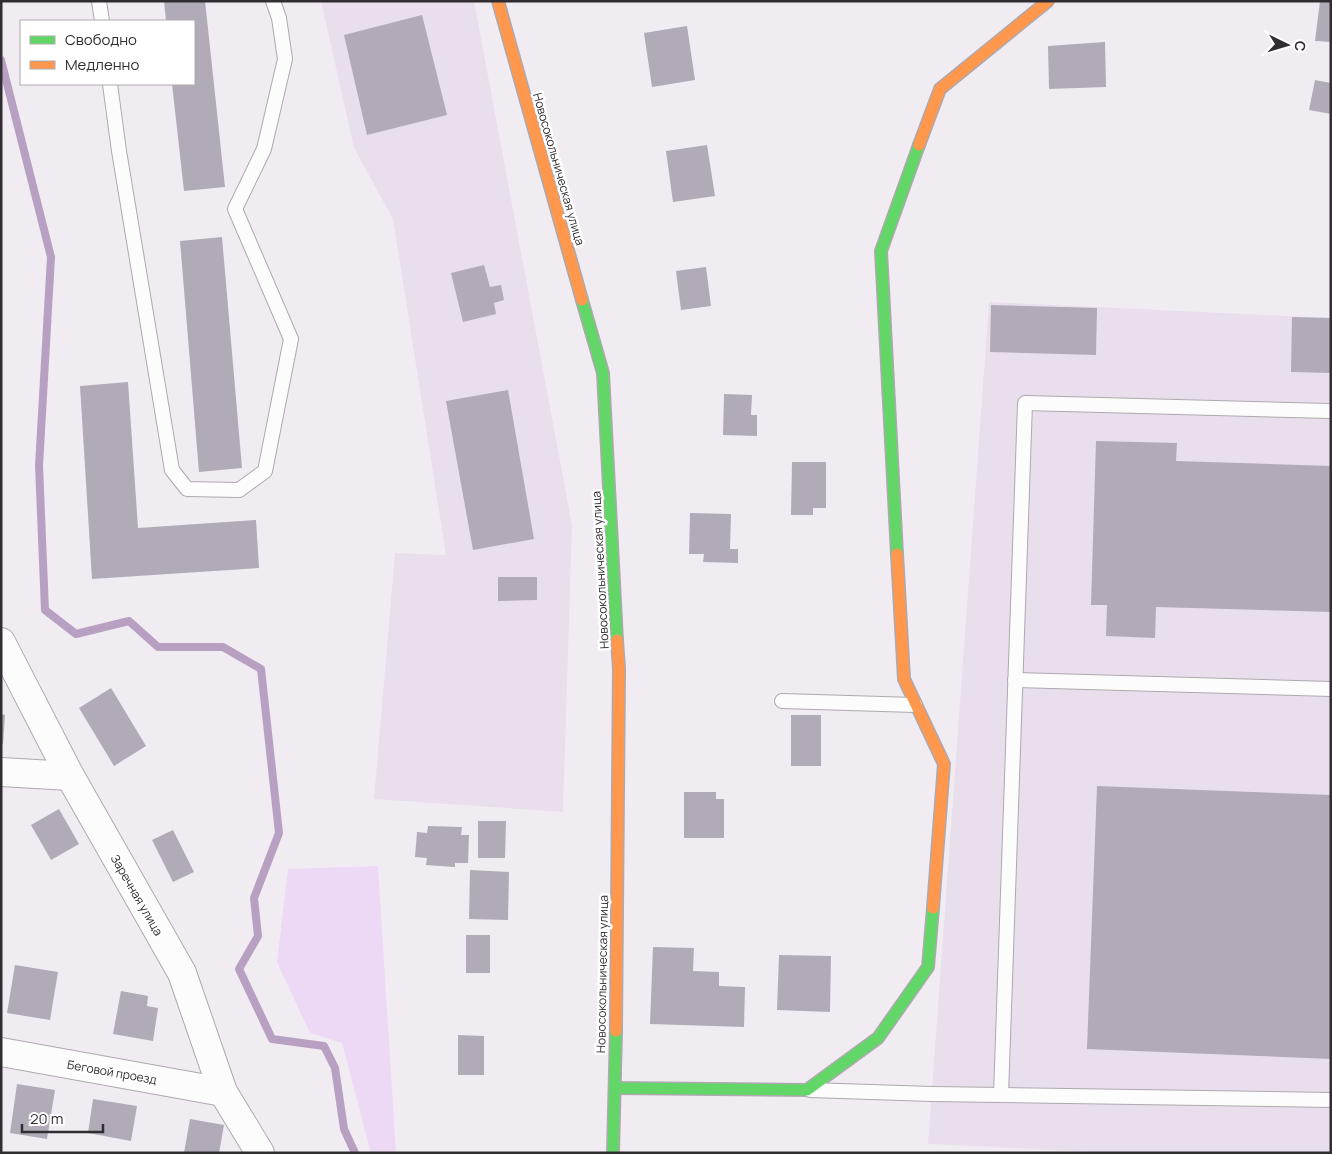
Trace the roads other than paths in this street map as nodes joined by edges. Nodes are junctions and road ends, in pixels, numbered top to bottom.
1 (99, 1) edge
2 (273, 1) edge
3 (498, 1) edge
4 (1048, 1) edge
5 (102, 20) edge
6 (110, 85) edge
7 (1331, 411) edge
8 (1, 642) edge
9 (1015, 680) junction
10 (1331, 689) edge
11 (782, 701) dead end
12 (915, 705) junction
13 (1, 772) edge
14 (70, 776) junction
15 (1, 1052) edge
16 (615, 1088) junction
17 (807, 1090) junction
18 (223, 1092) junction
19 (1001, 1095) junction
20 (1331, 1100) edge
21 (260, 1153) edge
22 (612, 1153) edge

1 - 5 lane
2 - 6 lane
3 - 16 street, Новосокольническая улица
4 - 12 street
7 - 9 lane
8 - 14 street, Заречная улица
9 - 10 lane
9 - 19 lane
11 - 12 lane
12 - 17 street
13 - 14 street
14 - 18 street, Заречная улица
15 - 18 street, Беговой проезд
16 - 17 street
16 - 22 street, Новосокольническая улица
17 - 19 lane
18 - 21 street, Заречная улица
19 - 20 lane

